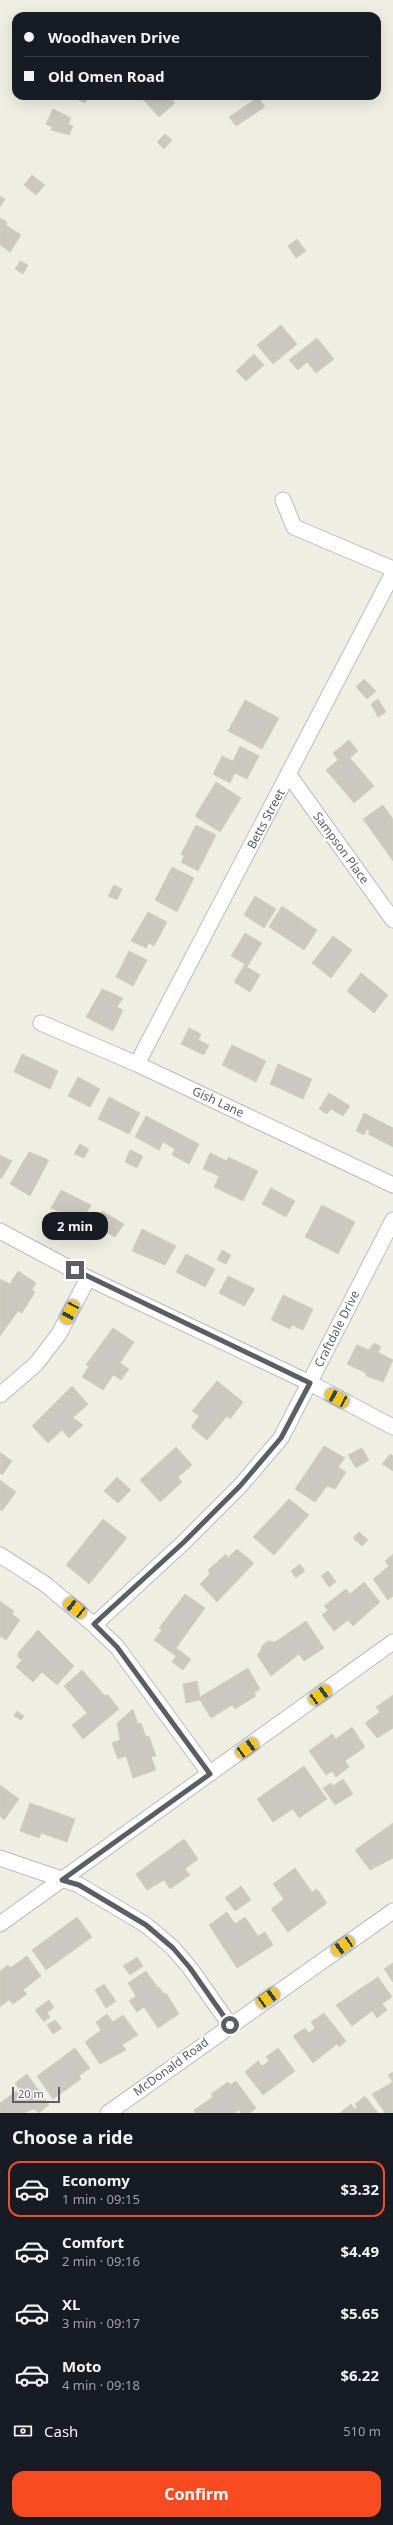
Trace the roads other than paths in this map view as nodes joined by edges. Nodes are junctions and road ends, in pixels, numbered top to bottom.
1 (283, 500) dead end
2 (393, 569) edge
3 (393, 573) edge
4 (289, 775) junction
5 (393, 920) edge
6 (41, 1023) dead end
7 (137, 1064) junction
8 (393, 1186) edge
9 (393, 1220) edge
10 (0, 1231) edge
11 (88, 1278) junction
12 (310, 1383) junction
13 (0, 1396) edge
14 (393, 1427) edge
15 (0, 1555) edge
16 (94, 1624) junction
17 (393, 1642) edge
18 (210, 1774) junction
19 (0, 1858) edge
20 (62, 1880) junction
21 (393, 1911) edge
22 (0, 1924) edge
23 (230, 2025) junction
24 (108, 2113) edge

1 - 2 street
3 - 4 street, Betts Street
4 - 5 street, Sampson Place
4 - 7 street, Betts Street
6 - 7 street, Gish Lane
7 - 8 street, Gish Lane
9 - 12 street, Craftdale Drive
10 - 11 street
11 - 12 street
11 - 13 street
12 - 14 street
12 - 16 street, Craftdale Drive
15 - 16 street
16 - 18 street
17 - 18 street
18 - 20 street
19 - 20 street
20 - 22 street
20 - 23 street
21 - 23 street, McDonald Road
23 - 24 street, McDonald Road

